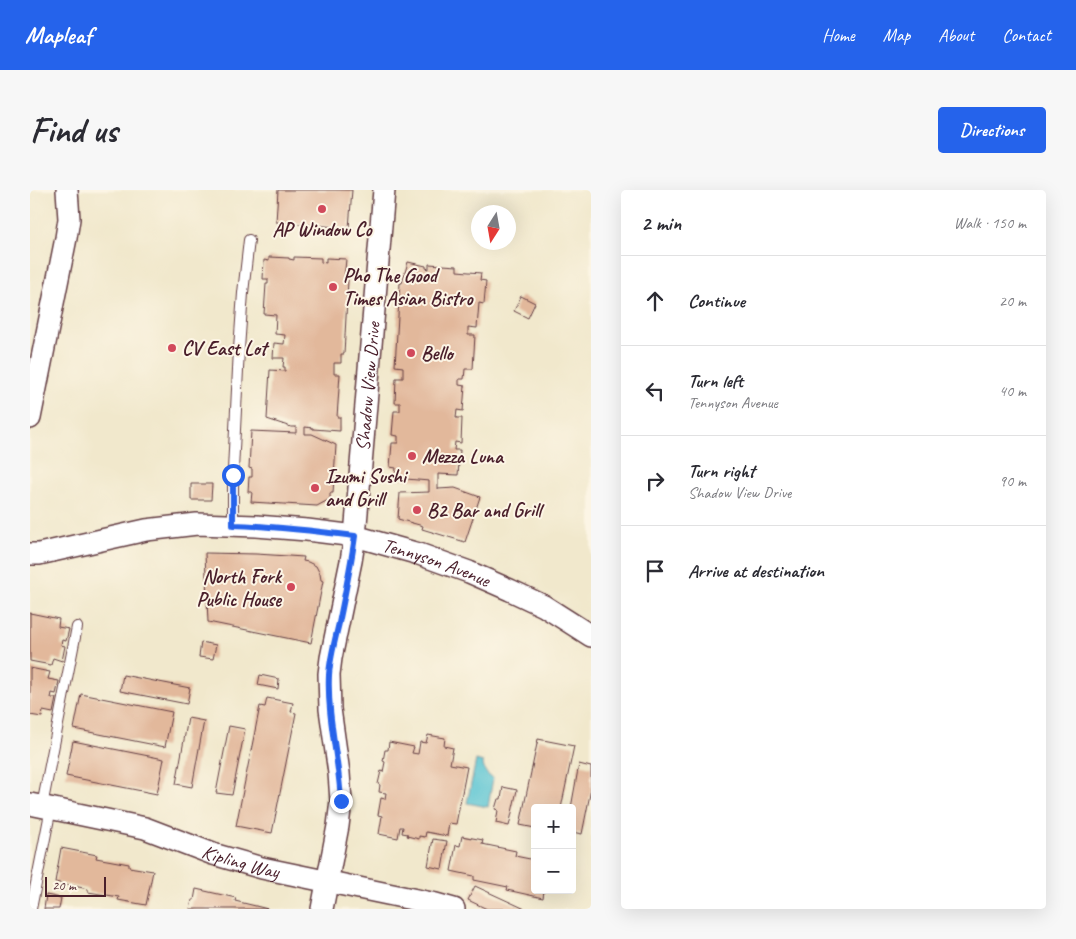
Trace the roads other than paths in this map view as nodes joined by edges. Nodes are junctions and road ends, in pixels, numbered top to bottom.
1 (67, 190) edge
2 (384, 190) edge
3 (249, 240) dead end
4 (30, 418) edge
5 (233, 525) junction
6 (355, 536) junction
7 (30, 554) edge
8 (77, 627) dead end
9 (591, 636) edge
10 (41, 806) edge
11 (327, 882) junction
12 (31, 909) edge
13 (322, 909) edge
14 (454, 909) edge

1 - 4 street
2 - 6 street, Shadow View Drive
3 - 5 lane
5 - 6 street, Tennyson Avenue
5 - 7 street, Tennyson Avenue
6 - 9 street, Tennyson Avenue
6 - 11 street, Shadow View Drive
8 - 10 lane
10 - 11 street, Kipling Way
10 - 12 lane
11 - 13 street, Shadow View Drive
11 - 14 street, Kipling Way

